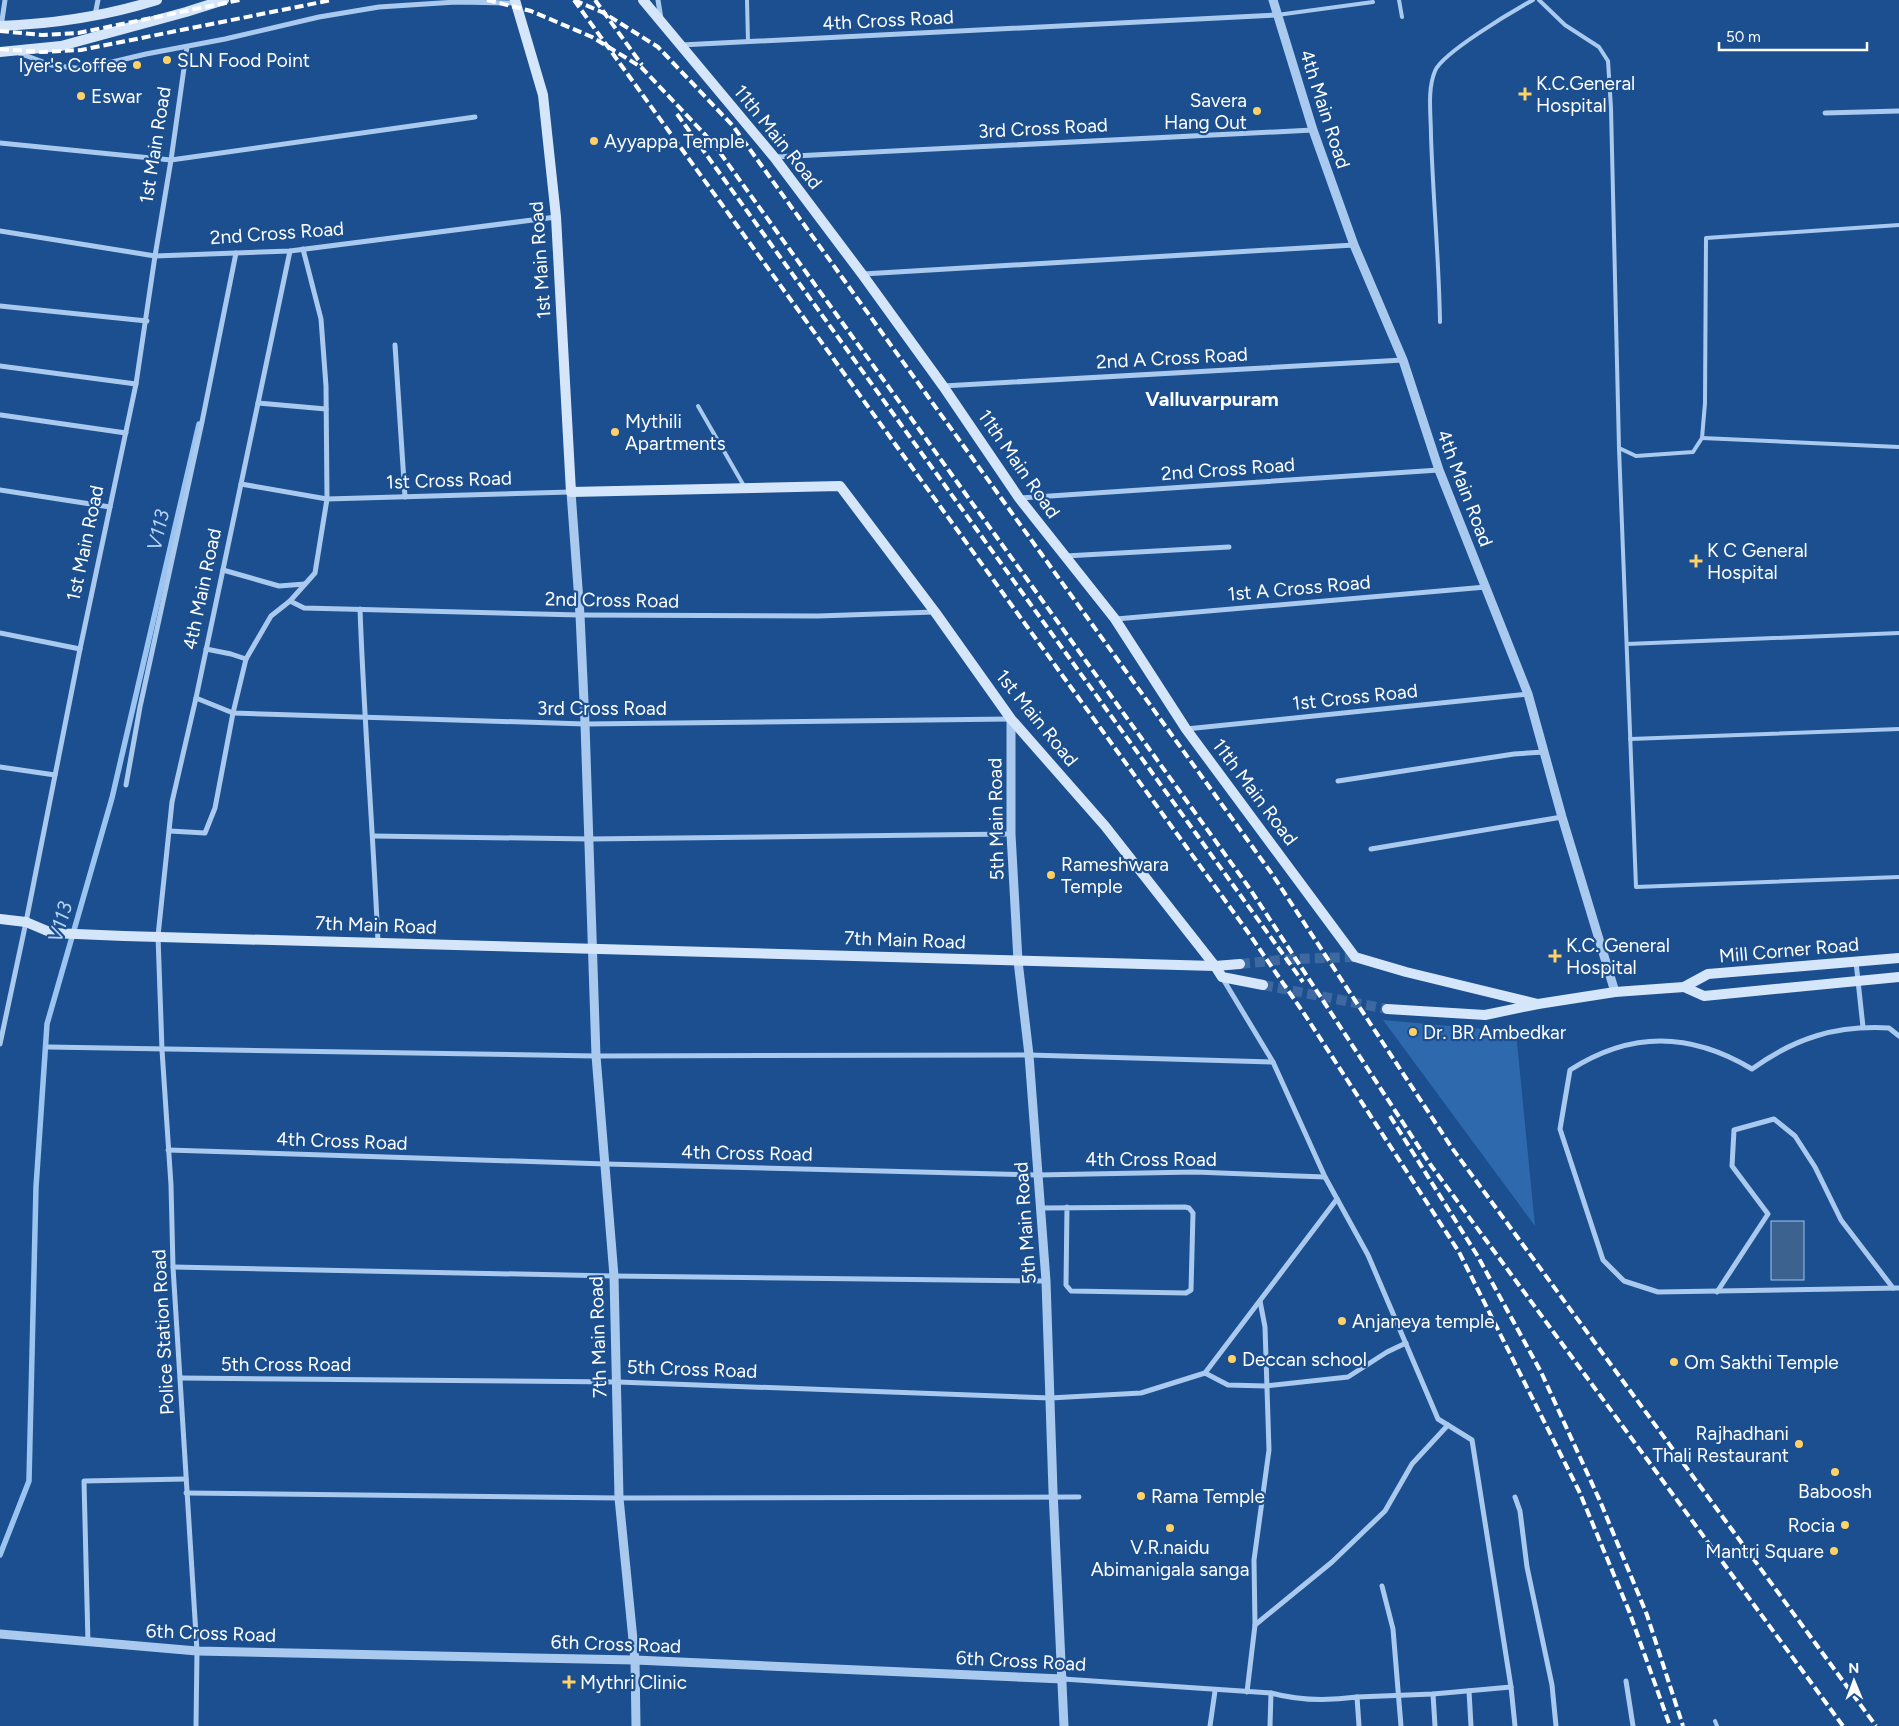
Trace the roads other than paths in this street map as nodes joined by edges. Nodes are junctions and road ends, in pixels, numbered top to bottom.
1 (5, 0) edge
2 (98, 0) edge
3 (157, 0) edge
4 (224, 0) edge
5 (643, 0) edge
6 (658, 0) edge
7 (747, 0) edge
8 (1273, 0) edge
9 (1399, 0) edge
10 (1533, 0) edge
11 (1539, 0) edge
12 (516, 2) edge
13 (1373, 2) dead end
14 (1277, 14) junction
15 (95, 15) junction
16 (1402, 17) dead end
17 (661, 23) junction
18 (0, 27) edge
19 (748, 42) junction
20 (680, 45) junction
21 (186, 47) junction
22 (0, 52) edge
23 (16, 52) junction
24 (1899, 111) edge
25 (1825, 114) dead end
26 (475, 117) dead end
27 (1313, 130) junction
28 (0, 143) edge
29 (774, 157) junction
30 (171, 160) junction
31 (556, 217) junction
32 (1899, 225) edge
33 (0, 231) edge
34 (1354, 245) junction
35 (303, 249) junction
36 (290, 251) junction
37 (236, 253) junction
38 (155, 256) junction
39 (862, 274) junction
40 (0, 306) edge
41 (147, 321) junction
42 (1440, 322) dead end
43 (395, 346) dead end
44 (1403, 360) junction
45 (0, 366) edge
46 (136, 384) junction
47 (943, 386) junction
48 (258, 403) junction
49 (698, 406) dead end
50 (326, 409) junction
51 (1, 415) edge
52 (126, 434) junction
53 (1702, 438) junction
54 (1899, 447) edge
55 (1619, 448) junction
56 (1439, 470) junction
57 (241, 484) junction
58 (745, 488) junction
59 (0, 490) edge
60 (571, 492) junction
61 (405, 496) junction
62 (1019, 498) junction
63 (327, 499) junction
64 (110, 507) junction
65 (1229, 547) dead end
66 (1065, 556) junction
67 (223, 570) junction
68 (305, 584) junction
69 (1486, 587) junction
70 (290, 601) junction
71 (360, 609) junction
72 (935, 612) junction
73 (580, 615) junction
74 (1115, 619) junction
75 (0, 633) edge
76 (1899, 633) edge
77 (1627, 644) junction
78 (80, 649) junction
79 (206, 649) junction
80 (246, 659) junction
81 (1528, 694) junction
82 (196, 698) junction
83 (233, 713) junction
84 (364, 717) junction
85 (1011, 719) junction
86 (585, 724) junction
87 (1186, 729) junction
88 (1899, 729) edge
89 (1630, 739) junction
90 (1544, 752) junction
91 (0, 767) edge
92 (55, 775) junction
93 (1338, 781) dead end
94 (126, 785) dead end
95 (1562, 817) junction
96 (170, 830) junction
97 (1011, 834) junction
98 (373, 836) junction
99 (590, 839) junction
100 (1371, 849) dead end
101 (1899, 877) edge
102 (0, 919) edge
103 (26, 922) junction
104 (158, 936) junction
105 (378, 942) junction
106 (593, 948) junction
107 (1355, 957) joint
108 (1899, 958) edge
109 (1018, 961) junction
110 (1856, 962) junction
111 (1240, 964) tunnel mouth
112 (1215, 966) junction
113 (1222, 977) junction
114 (1899, 977) edge
115 (1858, 981) junction
116 (1263, 984) tunnel mouth
117 (1684, 987) junction
118 (1615, 992) junction
119 (1538, 1004) junction
120 (1387, 1008) tunnel mouth
121 (1863, 1027) junction
122 (1899, 1036) edge
123 (0, 1044) edge
124 (48, 1047) dead end
125 (162, 1050) junction
126 (1029, 1055) junction
127 (596, 1056) junction
128 (1273, 1062) junction
129 (168, 1150) junction
130 (606, 1164) junction
131 (1037, 1175) junction
132 (1325, 1178) junction
133 (1337, 1198) junction
134 (1040, 1208) junction
135 (1067, 1208) junction
136 (173, 1267) junction
137 (614, 1276) junction
138 (1046, 1281) junction
139 (1893, 1288) junction
140 (1899, 1288) edge
141 (1717, 1292) junction
142 (1260, 1301) junction
143 (1406, 1343) junction
144 (1206, 1373) junction
145 (181, 1378) junction
146 (618, 1382) junction
147 (1266, 1386) junction
148 (1050, 1398) junction
149 (1448, 1424) junction
150 (186, 1479) junction
151 (186, 1493) junction
152 (1515, 1496) dead end
153 (1079, 1497) dead end
154 (619, 1498) junction
155 (1053, 1498) junction
156 (1382, 1586) dead end
157 (1255, 1625) junction
158 (0, 1634) edge
159 (88, 1643) junction
160 (197, 1651) junction
161 (635, 1660) junction
162 (1062, 1678) junction
163 (1626, 1681) dead end
164 (1511, 1687) junction
165 (1214, 1691) junction
166 (1468, 1691) junction
167 (1247, 1692) junction
168 (1271, 1694) junction
169 (1433, 1694) junction
170 (1400, 1695) junction
171 (1356, 1697) junction
172 (196, 1726) edge
173 (636, 1726) edge
174 (1064, 1726) edge
175 (1210, 1726) edge
176 (1270, 1726) edge
177 (1358, 1726) edge
178 (1401, 1726) edge
179 (1435, 1726) edge
180 (1471, 1726) edge
181 (1515, 1726) edge
182 (1556, 1726) edge
183 (1633, 1726) edge

1 - 18 street
2 - 15 street
3 - 15 main road
4 - 23 main road
5 - 17 main road, 11th Main Road
6 - 17 street
7 - 19 lane
8 - 14 street, 4th Main Road
9 - 16 lane
10 - 42 lane
11 - 55 lane
12 - 21 street
12 - 31 main road, 1st Main Road
13 - 14 lane
14 - 19 street, 4th Cross Road
14 - 27 street, 4th Main Road
15 - 18 main road
17 - 20 main road, 11th Main Road
19 - 20 street, 4th Cross Road
20 - 29 main road, 11th Main Road
21 - 23 street
21 - 30 street, 1st Main Road
22 - 23 main road
24 - 25 street
26 - 30 street
27 - 29 street, 3rd Cross Road
27 - 34 street, 4th Main Road
28 - 30 street
29 - 39 main road, 11th Main Road
30 - 38 street, 1st Main Road
31 - 35 street, 2nd Cross Road
31 - 60 main road, 1st Main Road
32 - 53 lane
33 - 38 street, 2nd Cross Road
34 - 39 street
34 - 44 street, 4th Main Road
35 - 36 street, 2nd Cross Road
35 - 50 street
36 - 37 street, 2nd Cross Road
36 - 48 street, 4th Main Road
37 - 38 street, 2nd Cross Road
37 - 94 street
38 - 41 street, 1st Main Road
39 - 47 main road, 11th Main Road
40 - 41 street
41 - 46 street, 1st Main Road
43 - 61 street
44 - 47 street, 2nd A Cross Road
44 - 56 street, 4th Main Road
45 - 46 street
46 - 52 street, 1st Main Road
47 - 62 main road, 11th Main Road
48 - 50 street
48 - 57 street, 4th Main Road
49 - 58 lane
50 - 63 street
51 - 52 street
52 - 64 street, 1st Main Road
53 - 54 lane
53 - 55 lane
55 - 77 lane
56 - 62 street, 2nd Cross Road
56 - 69 street, 4th Main Road
57 - 63 street, 1st Cross Road
57 - 67 street, 4th Main Road
58 - 60 main road
58 - 72 main road, 1st Main Road
59 - 64 street
60 - 61 street, 1st Cross Road
60 - 73 street
61 - 63 street, 1st Cross Road
62 - 66 main road, 11th Main Road
63 - 68 street
64 - 78 street, 1st Main Road
65 - 66 street
66 - 74 main road, 11th Main Road
67 - 68 street
67 - 79 street, 4th Main Road
68 - 70 street
69 - 74 street, 1st A Cross Road
69 - 81 street, 4th Main Road
70 - 71 street, 2nd Cross Road
70 - 80 street
71 - 73 street, 2nd Cross Road
71 - 84 street
72 - 73 street, 2nd Cross Road
72 - 85 main road, 1st Main Road
73 - 86 street
74 - 87 main road, 11th Main Road
75 - 78 street
76 - 77 lane
77 - 89 lane
78 - 92 street, 1st Main Road
79 - 80 street
79 - 82 street, 4th Main Road
80 - 83 street
81 - 87 street, 1st Cross Road
81 - 90 street, 4th Main Road
82 - 83 street, 3rd Cross Road
82 - 96 street, 4th Main Road
83 - 84 street, 3rd Cross Road
83 - 96 street
84 - 86 street, 3rd Cross Road
84 - 98 street
85 - 86 street, 3rd Cross Road
85 - 97 street, 5th Main Road
85 - 112 main road, 1st Main Road
86 - 99 street
87 - 107 main road, 11th Main Road
88 - 89 lane
89 - 101 lane
90 - 93 street
90 - 95 street, 4th Main Road
91 - 92 street
92 - 103 street, 1st Main Road
95 - 100 street
95 - 118 street, 4th Main Road
96 - 104 street, 4th Main Road
97 - 99 street
97 - 109 street, 5th Main Road
98 - 99 street
98 - 105 street
99 - 106 street
102 - 103 main road
103 - 104 main road, 7th Main Road
103 - 123 street, 1st Main Road
104 - 105 main road, 7th Main Road
104 - 125 street, Police Station Road
105 - 106 main road, 7th Main Road
106 - 109 main road, 7th Main Road
106 - 127 street, 7th Main Road
107 - 119 main road, Mill Corner Road
108 - 110 main road, Mill Corner Road
109 - 112 main road, 7th Main Road
109 - 126 street, 5th Main Road
110 - 115 street
110 - 117 main road, Mill Corner Road
111 - 112 main road
112 - 113 main road
113 - 116 main road
113 - 128 street
114 - 115 main road, Mill Corner Road
115 - 117 main road, Mill Corner Road
115 - 121 street
117 - 118 main road, Mill Corner Road
118 - 119 main road, Mill Corner Road
119 - 120 main road, Mill Corner Road
121 - 122 street
121 - 141 street
124 - 125 street
125 - 127 street
125 - 129 street, Police Station Road
126 - 127 street
126 - 128 street
126 - 131 street, 5th Main Road
127 - 130 street, 7th Main Road
128 - 132 street
129 - 130 street, 4th Cross Road
129 - 136 street, Police Station Road
130 - 131 street, 4th Cross Road
130 - 137 street, 7th Main Road
131 - 132 street, 4th Cross Road
131 - 134 street, 5th Main Road
132 - 133 street
133 - 142 street
133 - 143 street
134 - 135 street
134 - 138 street, 5th Main Road
135 - 135 street
136 - 137 street
136 - 145 street, Police Station Road
137 - 138 street
137 - 146 street, 7th Main Road
138 - 148 street, 5th Main Road
139 - 140 street
139 - 141 street
139 - 141 street
142 - 144 street
142 - 147 street
143 - 147 street
143 - 149 street
144 - 147 street
144 - 148 street, 5th Cross Road
145 - 146 street, 5th Cross Road
145 - 150 street, Police Station Road
146 - 148 street, 5th Cross Road
146 - 154 street, 7th Main Road
147 - 157 street
148 - 155 street, 5th Main Road
149 - 157 street
149 - 164 street
150 - 151 street, Police Station Road
150 - 159 street
151 - 154 street
151 - 160 street, Police Station Road
152 - 182 street
153 - 155 street
154 - 155 street
154 - 161 street, 7th Main Road
155 - 162 street, 5th Main Road
156 - 170 street
157 - 167 street
158 - 159 street, 6th Cross Road
159 - 160 street, 6th Cross Road
160 - 161 street, 6th Cross Road
160 - 172 street, Police Station Road
161 - 162 street, 6th Cross Road
161 - 173 street, 7th Main Road
162 - 165 street, 6th Cross Road
162 - 174 street, 5th Main Road
163 - 183 street
164 - 166 street, 6th Cross Road
164 - 181 street
165 - 167 street, 6th Cross Road
165 - 175 street
166 - 169 street, 6th Cross Road
166 - 180 street
167 - 168 street, 6th Cross Road
168 - 171 street, 6th Cross Road
168 - 176 street
169 - 170 street, 6th Cross Road
169 - 179 street
170 - 171 street, 6th Cross Road
170 - 178 street
171 - 177 street

